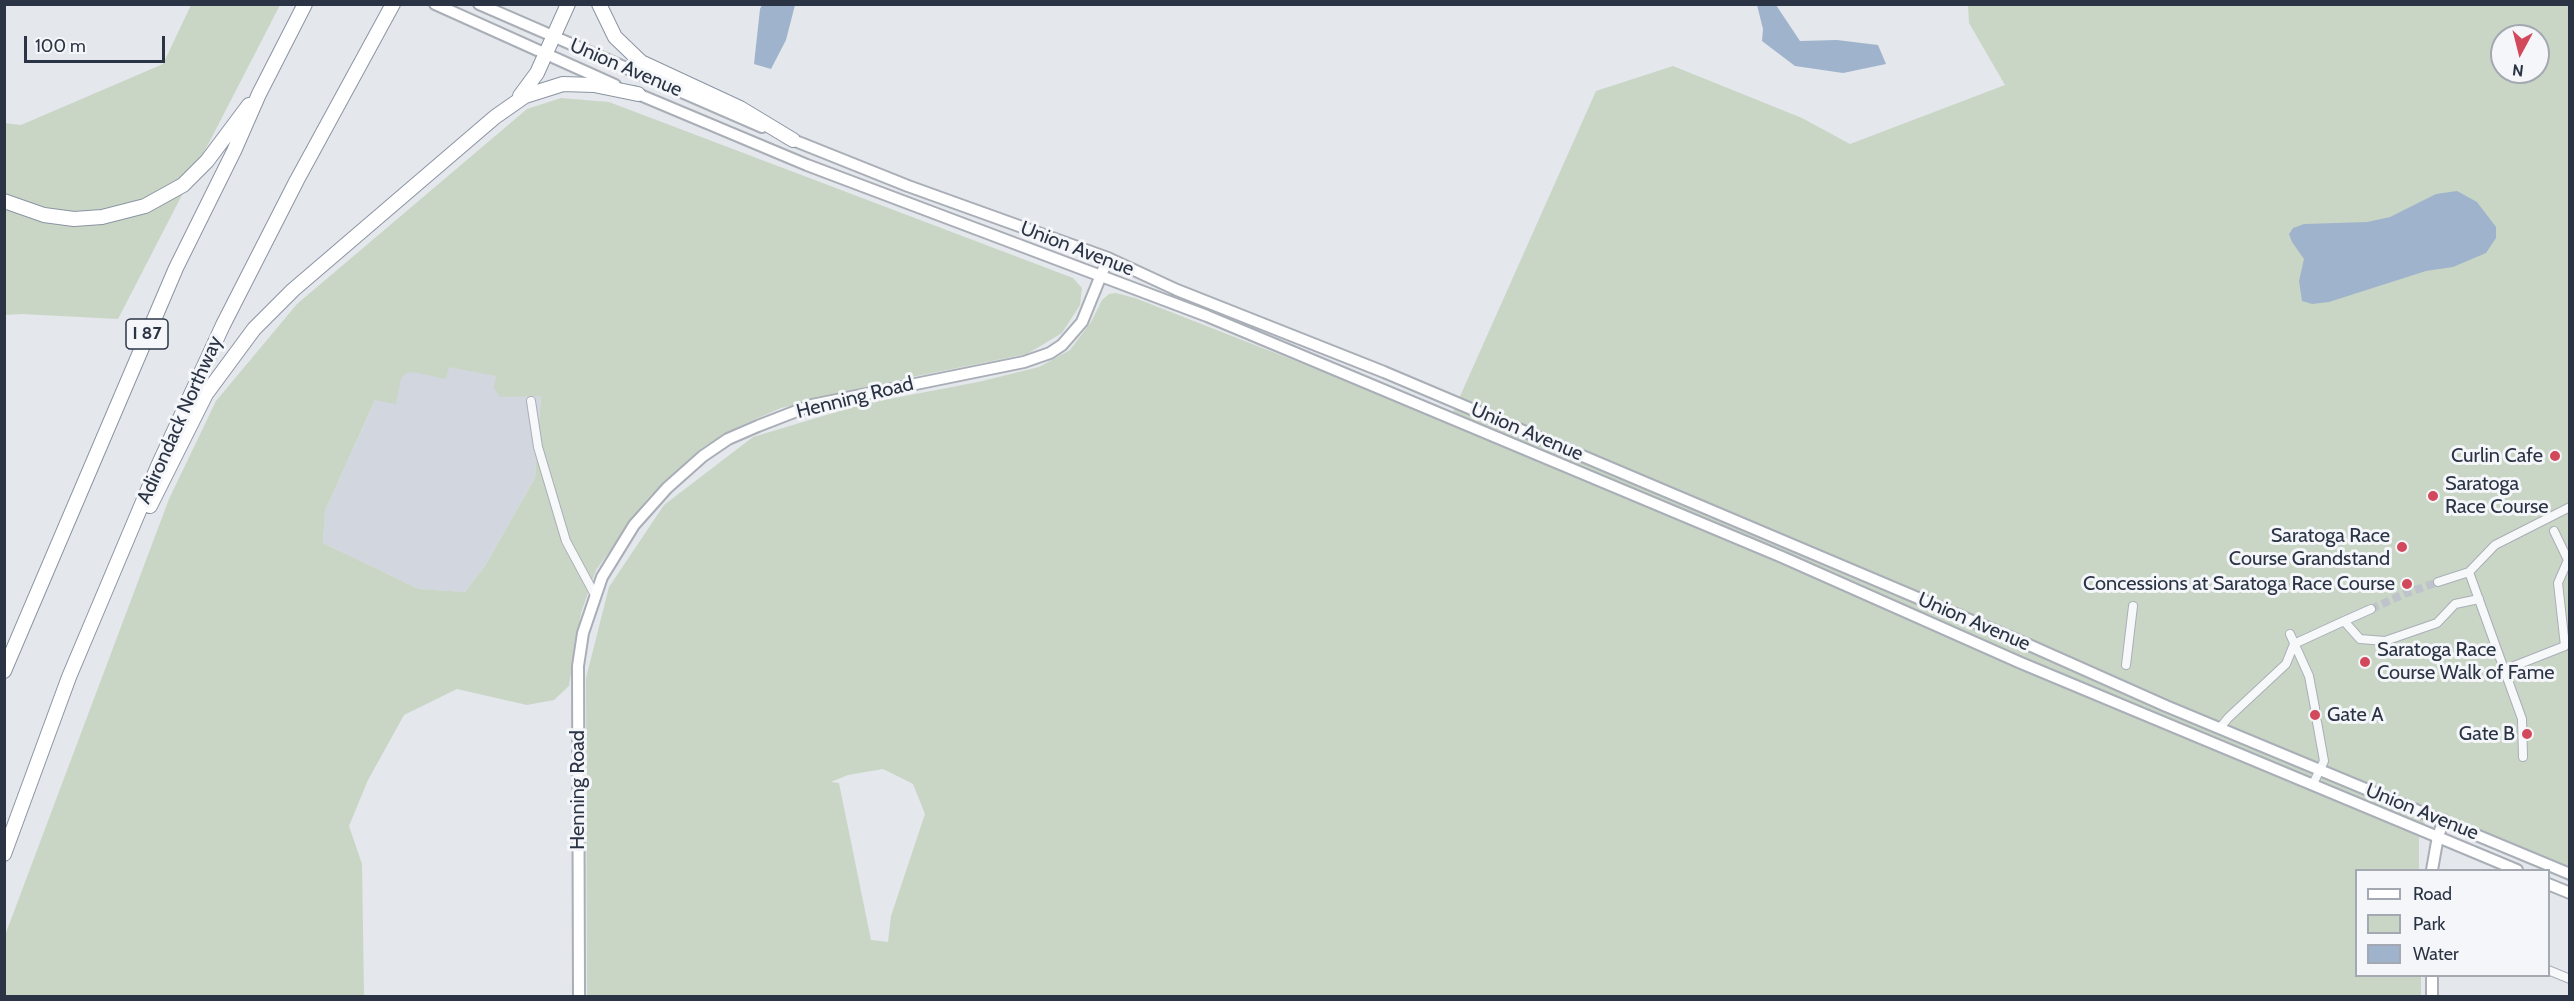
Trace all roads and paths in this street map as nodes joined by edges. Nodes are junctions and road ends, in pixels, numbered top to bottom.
1 (305, 4) edge
2 (393, 4) edge
3 (435, 4) edge
4 (479, 4) edge
5 (568, 4) edge
6 (599, 4) edge
7 (553, 37) junction
8 (546, 55) junction
9 (259, 94) junction
10 (638, 94) junction
11 (510, 106) junction
12 (793, 140) junction
13 (4, 201) edge
14 (1108, 258) junction
15 (1101, 275) junction
16 (531, 401) dead end
17 (2570, 507) edge
18 (2554, 531) dead end
19 (2569, 559) edge
20 (2469, 572) junction
21 (2438, 582) tunnel mouth
22 (106, 587) junction
23 (595, 595) junction
24 (2479, 599) junction
25 (2133, 606) dead end
26 (2371, 609) tunnel mouth
27 (2344, 621) junction
28 (2290, 634) dead end
29 (2294, 644) junction
30 (2567, 645) edge
31 (2126, 666) dead end
32 (2504, 670) junction
33 (4, 671) edge
34 (2314, 708) dead end
35 (2317, 722) dead end
36 (2220, 728) junction
37 (2523, 758) dead end
38 (2320, 770) junction
39 (2313, 784) junction
40 (2444, 820) junction
41 (2438, 836) junction
42 (4, 854) edge
43 (2432, 869) edge
44 (2515, 869) edge
45 (2570, 874) edge
46 (2550, 885) edge
47 (2570, 893) edge
48 (2550, 971) edge
49 (2432, 977) edge
50 (2570, 979) edge
51 (579, 996) edge
52 (2432, 996) edge

1 - 9 highway, I 87
2 - 22 highway, Adirondack Northway
3 - 8 main road, Union Avenue
4 - 7 main road, Union Avenue
5 - 7 highway
6 - 12 highway
7 - 8 highway
7 - 12 main road, Union Avenue
8 - 10 main road, Union Avenue
8 - 11 highway
9 - 13 highway
9 - 33 highway, I 87
10 - 11 highway
10 - 15 main road, Union Avenue
11 - 22 highway
12 - 14 main road, Union Avenue
14 - 15 main road, Henning Road
14 - 36 main road, Union Avenue
15 - 23 main road, Henning Road
15 - 39 main road, Union Avenue
16 - 23 street
17 - 20 street
18 - 19 street
19 - 30 street
20 - 21 street
20 - 24 street
22 - 42 highway, Adirondack Northway
23 - 51 main road, Henning Road
24 - 27 street
24 - 32 street
25 - 31 street
26 - 27 street
27 - 29 street
28 - 29 street
29 - 34 street
29 - 36 street
30 - 32 street
32 - 37 street
35 - 38 street
36 - 38 main road, Union Avenue
38 - 39 street
38 - 40 main road, Union Avenue
39 - 41 main road, Union Avenue
40 - 41 main road
40 - 45 main road, Union Avenue
41 - 43 main road
41 - 44 main road, Union Avenue
46 - 47 main road
48 - 50 street
49 - 52 main road

